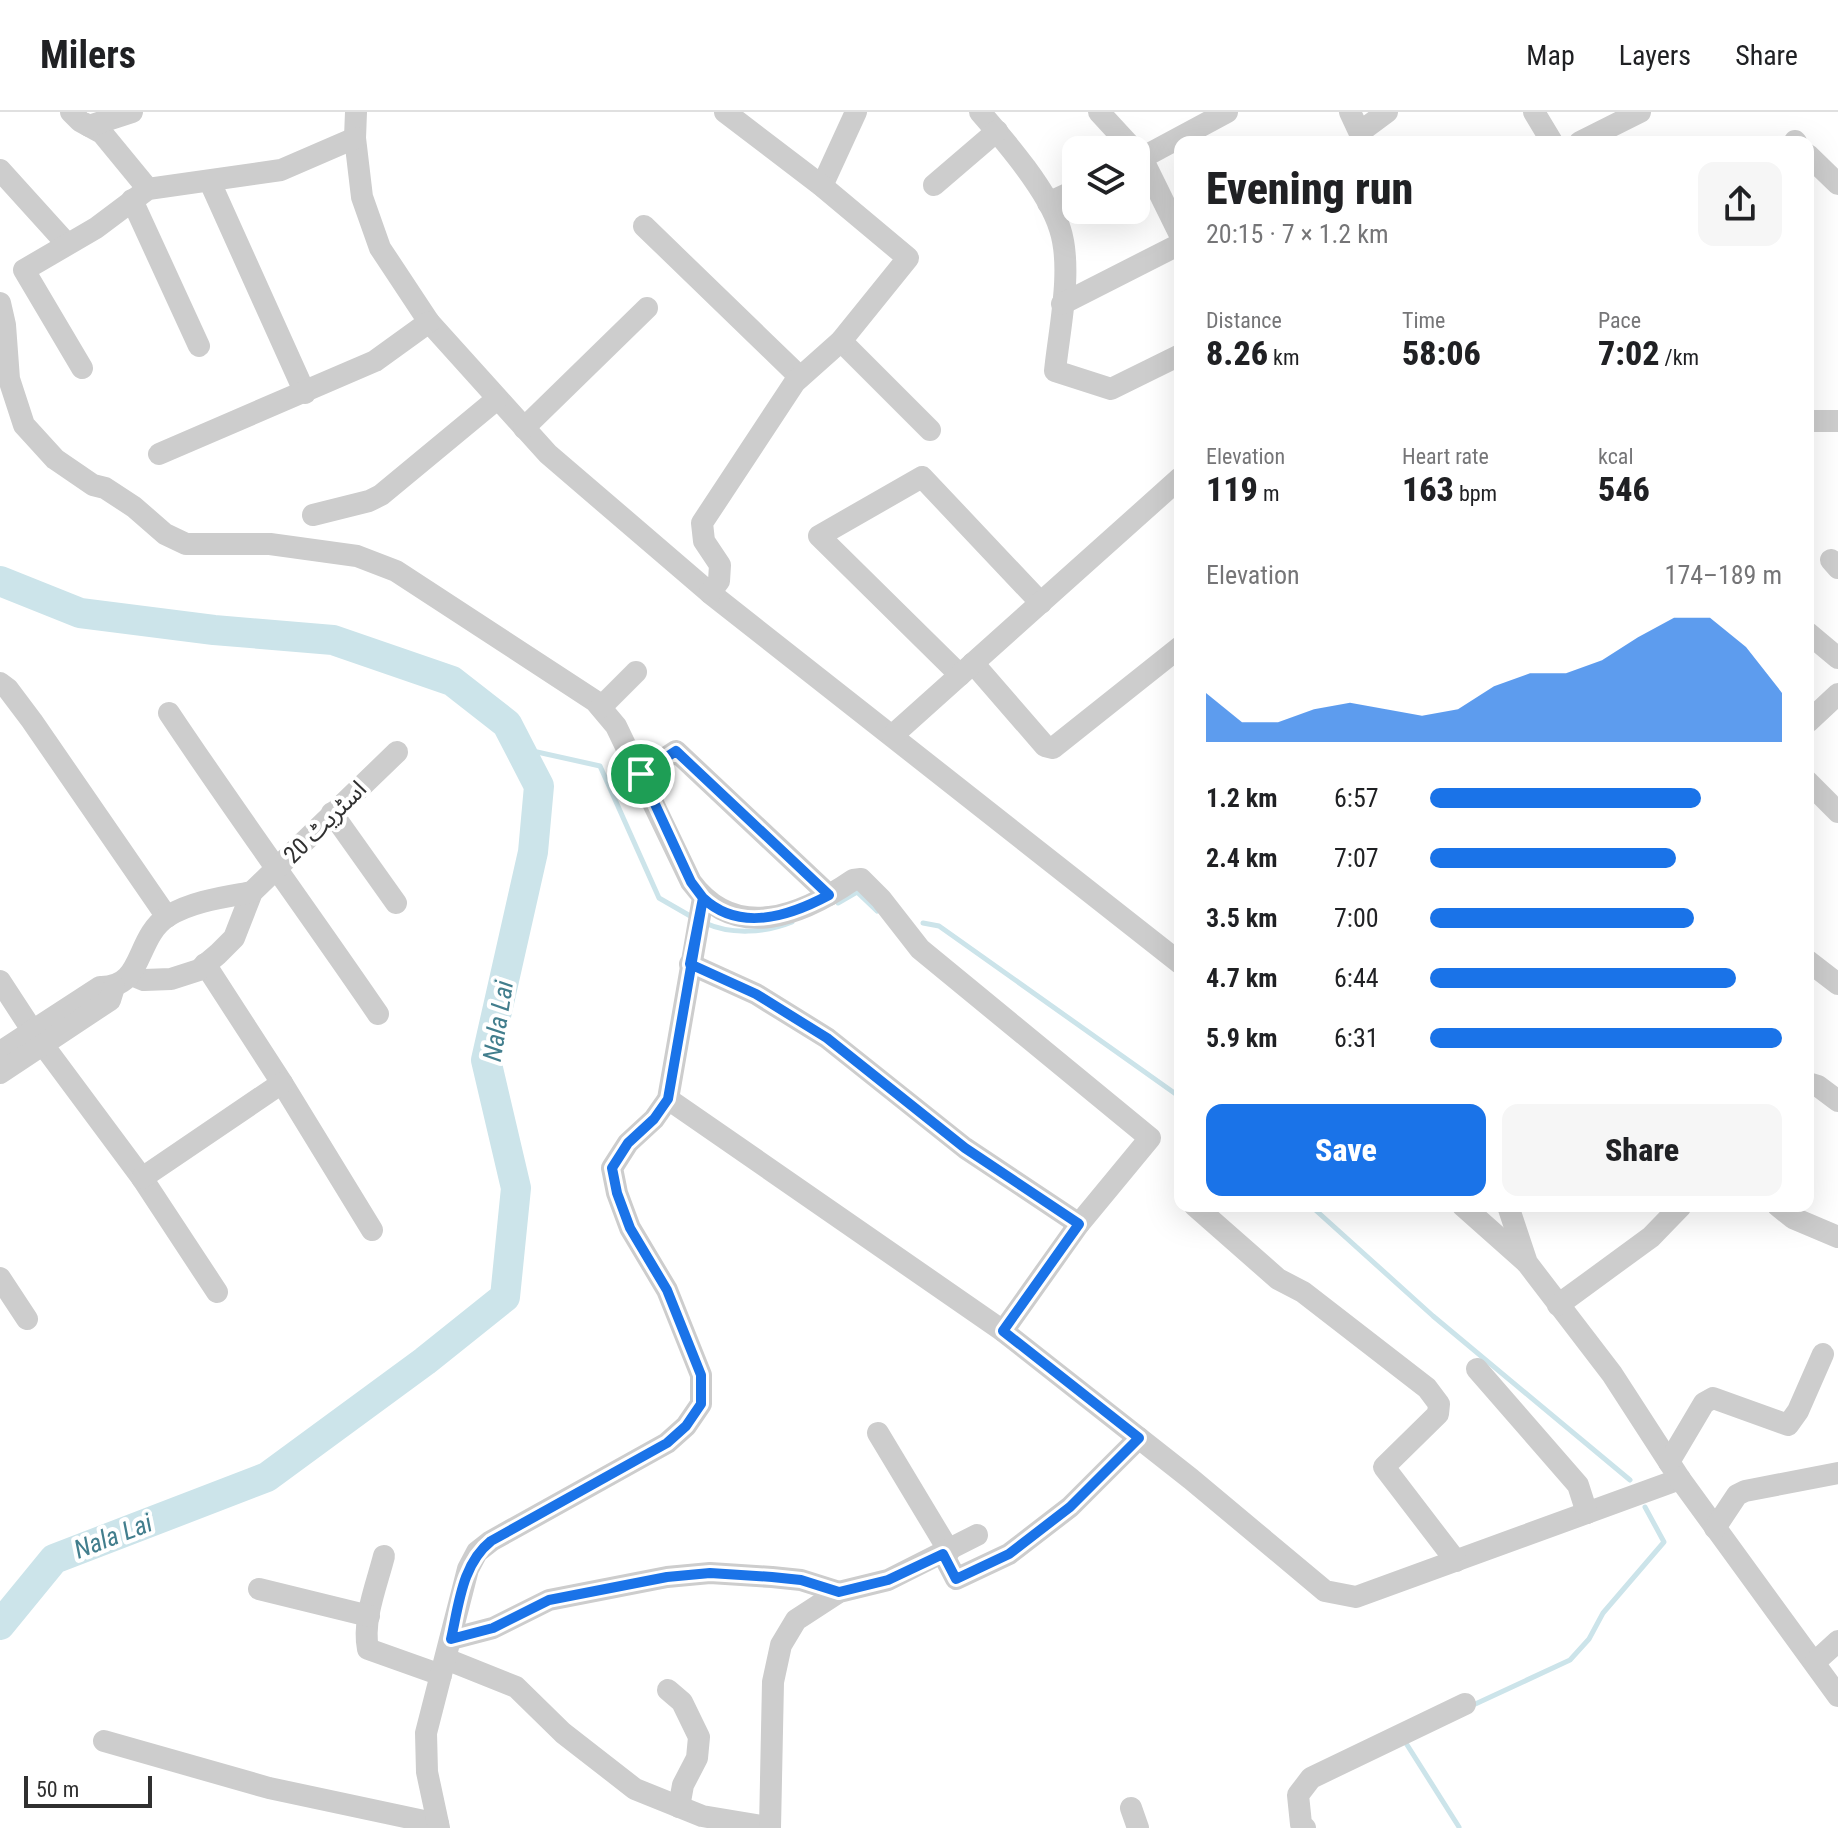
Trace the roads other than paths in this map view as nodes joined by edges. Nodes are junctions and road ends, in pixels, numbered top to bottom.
1 (71, 112) edge
2 (132, 112) edge
3 (356, 112) edge
4 (725, 112) edge
5 (856, 112) edge
6 (980, 112) edge
7 (1099, 112) edge
8 (1227, 112) edge
9 (1387, 112) edge
10 (1534, 112) edge
11 (1640, 112) edge
12 (89, 126) junction
13 (1358, 129) edge
14 (997, 131) junction
15 (1120, 136) edge
16 (1177, 136) edge
17 (1548, 136) edge
18 (1592, 136) edge
19 (1174, 137) edge
20 (355, 138) junction
21 (1150, 149) edge
22 (1814, 161) edge
23 (0, 170) edge
24 (1150, 179) edge
25 (210, 182) junction
26 (1838, 184) edge
27 (934, 185) dead end
28 (822, 186) junction
29 (140, 194) junction
30 (1062, 196) edge
31 (1048, 203) junction
32 (1174, 224) edge
33 (644, 226) dead end
34 (67, 244) junction
35 (1174, 247) edge
36 (0, 303) edge
37 (1062, 304) junction
38 (647, 308) dead end
39 (429, 322) junction
40 (841, 341) junction
41 (199, 346) dead end
42 (1174, 358) edge
43 (82, 368) dead end
44 (800, 377) junction
45 (305, 393) junction
46 (497, 399) junction
47 (1814, 421) edge
48 (1838, 421) edge
49 (524, 428) junction
50 (930, 430) dead end
51 (159, 454) dead end
52 (1174, 483) edge
53 (313, 515) dead end
54 (710, 593) junction
55 (1041, 603) junction
56 (1814, 638) edge
57 (1174, 652) edge
58 (1838, 658) edge
59 (967, 669) junction
60 (636, 672) dead end
61 (0, 683) edge
62 (1838, 694) edge
63 (601, 707) junction
64 (169, 713) dead end
65 (1814, 716) edge
66 (893, 735) junction
67 (397, 752) dead end
68 (641, 774) junction
69 (1814, 788) edge
70 (1838, 812) edge
71 (332, 813) junction
72 (278, 869) junction
73 (252, 892) junction
74 (829, 895) junction
75 (396, 903) dead end
76 (700, 915) junction
77 (167, 917) junction
78 (1174, 958) edge
79 (205, 964) junction
80 (690, 964) junction
81 (1814, 966) edge
82 (0, 981) edge
83 (123, 981) junction
84 (1838, 984) edge
85 (378, 1014) dead end
86 (37, 1037) junction
87 (0, 1052) edge
88 (0, 1073) edge
89 (282, 1083) junction
90 (1814, 1085) edge
91 (668, 1099) junction
92 (1838, 1101) edge
93 (142, 1178) junction
94 (1202, 1212) edge
95 (1470, 1212) edge
96 (1510, 1212) edge
97 (1675, 1212) edge
98 (1786, 1212) edge
99 (1079, 1224) junction
100 (372, 1230) dead end
101 (1838, 1237) edge
102 (1527, 1263) junction
103 (0, 1278) edge
104 (217, 1292) dead end
105 (1558, 1305) junction
106 (27, 1319) dead end
107 (1003, 1331) junction
108 (1823, 1354) dead end
109 (1477, 1369) dead end
110 (878, 1433) dead end
111 (1139, 1438) junction
112 (1674, 1470) junction
113 (1838, 1473) edge
114 (1587, 1513) junction
115 (1715, 1528) junction
116 (977, 1535) dead end
117 (946, 1552) junction
118 (384, 1556) dead end
119 (1456, 1561) junction
120 (259, 1589) dead end
121 (839, 1592) junction
122 (369, 1616) junction
123 (1838, 1641) edge
124 (446, 1658) junction
125 (1815, 1662) junction
126 (668, 1690) dead end
127 (1838, 1696) edge
128 (1465, 1704) dead end
129 (104, 1741) dead end
130 (679, 1807) junction
131 (738, 1825) edge
132 (438, 1826) edge
133 (769, 1827) edge
134 (1305, 1828) edge

1 - 12 street
2 - 12 street
3 - 20 street
4 - 28 street
5 - 28 street
6 - 14 street
7 - 15 street
8 - 16 street
9 - 13 street
10 - 17 street
11 - 18 street
12 - 29 street
14 - 27 street
14 - 31 street
19 - 21 street
20 - 25 street
20 - 39 street
22 - 26 street
23 - 34 street
24 - 32 street
25 - 29 street
25 - 45 street
28 - 40 street
29 - 34 street
29 - 41 street
30 - 31 street
31 - 37 street
33 - 44 street
34 - 43 street
35 - 37 street
36 - 63 street
37 - 42 street
38 - 49 street
39 - 45 street
39 - 46 street
40 - 44 street
40 - 50 street
44 - 54 street
45 - 51 street
46 - 49 street
46 - 53 street
47 - 48 street
49 - 54 street
52 - 55 street
54 - 66 street
55 - 59 street
55 - 59 street
56 - 58 street
57 - 59 street
59 - 66 street
60 - 63 street
61 - 77 street
62 - 65 street
63 - 68 street
64 - 72 street
66 - 78 street
67 - 71 street, اسٹریٹ 20
68 - 74 street
68 - 76 street
69 - 70 street
71 - 72 street, اسٹریٹ 20
71 - 75 street
72 - 73 street, اسٹریٹ 20
72 - 85 street
73 - 77 street, اسٹریٹ 20
73 - 79 street, اسٹریٹ 20
74 - 76 street
74 - 99 street
76 - 80 street
77 - 83 street
79 - 83 street, اسٹریٹ 20
79 - 89 street
80 - 91 street
80 - 99 street
81 - 84 street
82 - 86 street
83 - 86 street, اسٹریٹ 20
86 - 87 street, اسٹریٹ 20
86 - 88 street
86 - 93 street
89 - 93 street
89 - 100 street
90 - 92 street
91 - 107 street
91 - 124 street
93 - 104 street
94 - 119 street
95 - 102 street
96 - 102 street
97 - 105 street
98 - 101 street
99 - 107 street
102 - 105 street
103 - 106 street
105 - 112 street
107 - 111 street
108 - 112 street
109 - 114 street
110 - 117 street
111 - 117 street
111 - 119 street
112 - 114 street
112 - 115 street
113 - 115 street
114 - 119 street
115 - 125 street
116 - 117 street
117 - 121 street
118 - 122 street
120 - 122 street
121 - 124 street
121 - 133 street
122 - 124 street
123 - 125 street
124 - 130 street
124 - 132 street
125 - 127 street
126 - 130 street
128 - 134 street
129 - 132 street
130 - 131 street
131 - 133 street

